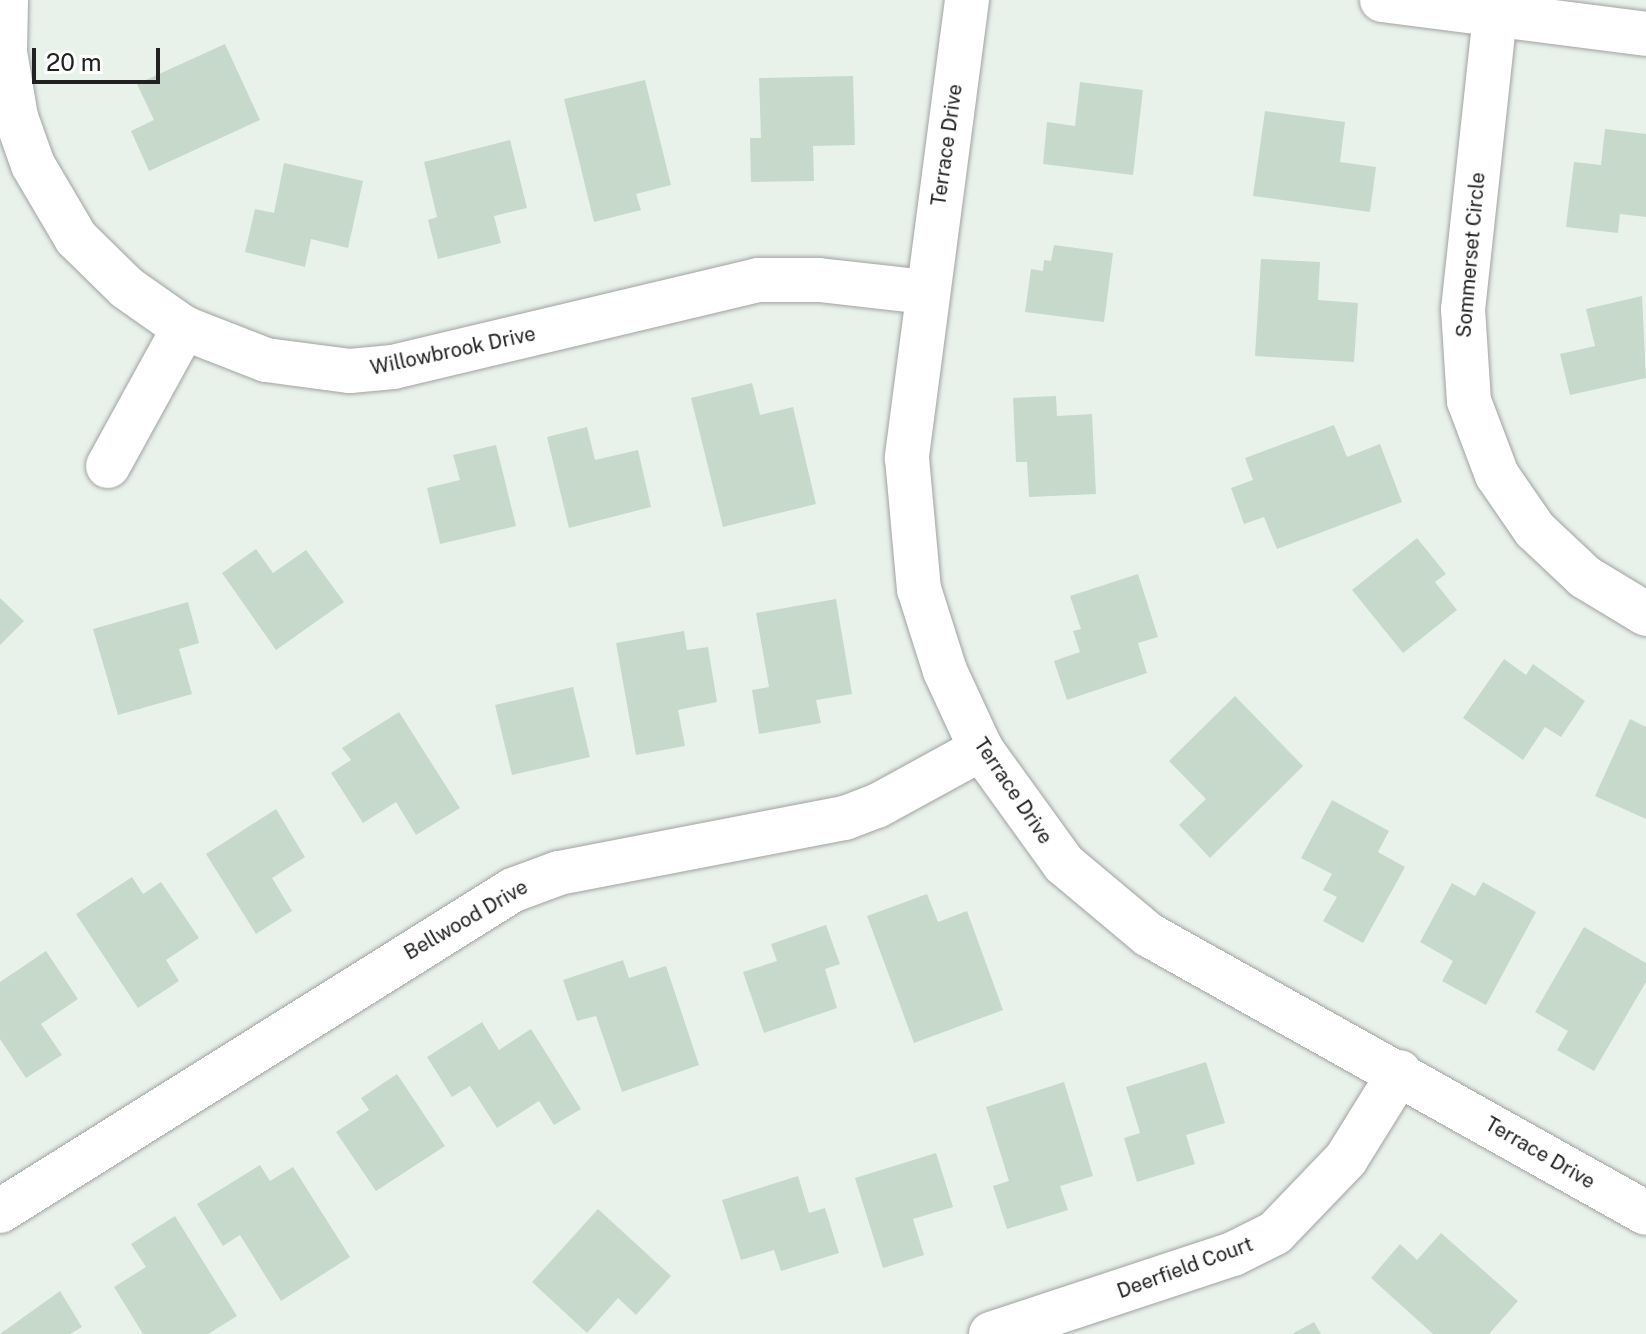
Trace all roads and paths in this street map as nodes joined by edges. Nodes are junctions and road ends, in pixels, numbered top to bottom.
1 (6, 0) edge
2 (967, 0) edge
3 (1382, 0) edge
4 (1495, 15) junction
5 (1646, 34) edge
6 (926, 292) junction
7 (184, 328) junction
8 (108, 466) dead end
9 (1646, 614) edge
10 (981, 749) junction
11 (1400, 1072) junction
12 (0, 1211) edge
13 (1646, 1213) edge
14 (991, 1334) edge

1 - 7 street, Willowbrook Drive
2 - 6 street, Terrace Drive
3 - 4 street
4 - 5 street
4 - 9 street, Sommerset Circle
6 - 7 street, Willowbrook Drive
6 - 10 street, Terrace Drive
7 - 8 street
10 - 11 street, Terrace Drive
10 - 12 street, Bellwood Drive
11 - 13 street, Terrace Drive
11 - 14 street, Deerfield Court

